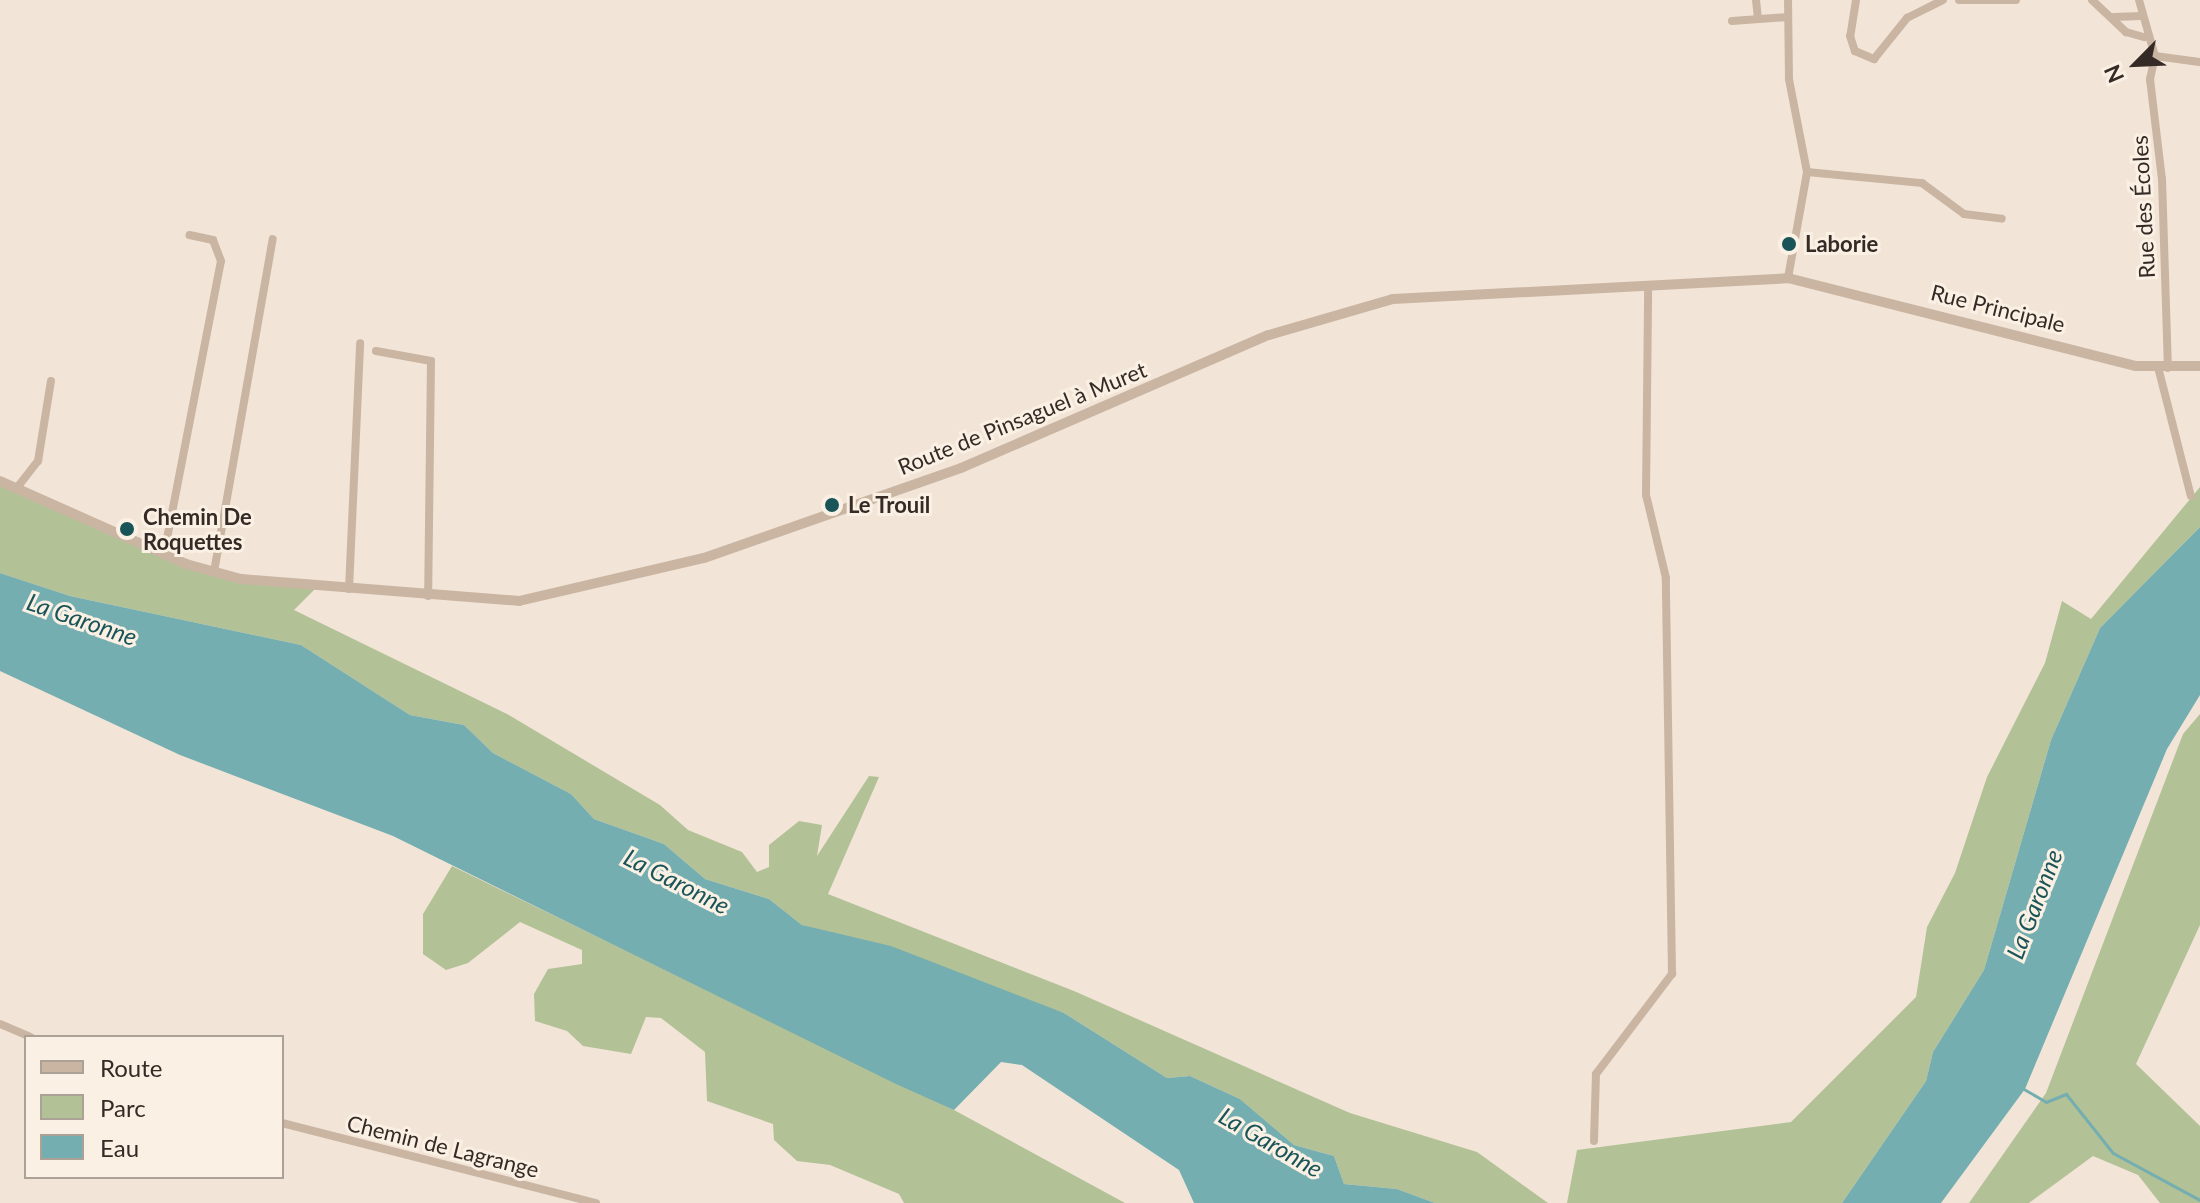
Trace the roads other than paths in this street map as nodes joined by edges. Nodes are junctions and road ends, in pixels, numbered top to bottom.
1 (1756, 0) edge
2 (1788, 0) edge
3 (1856, 0) edge
4 (1943, 0) edge
5 (1959, 0) edge
6 (2016, 0) edge
7 (2092, 0) edge
8 (2139, 0) edge
9 (2141, 16) junction
10 (1788, 17) junction
11 (2113, 17) junction
12 (1758, 18) junction
13 (1732, 21) dead end
14 (2144, 37) junction
15 (2155, 56) junction
16 (2200, 62) edge
17 (1807, 172) junction
18 (2002, 219) dead end
19 (190, 235) dead end
20 (273, 239) dead end
21 (1788, 278) junction
22 (1648, 288) junction
23 (360, 343) dead end
24 (376, 351) dead end
25 (2200, 366) edge
26 (2163, 368) junction
27 (51, 381) dead end
28 (0, 481) edge
29 (16, 489) junction
30 (2191, 496) dead end
31 (164, 554) junction
32 (214, 572) junction
33 (349, 589) junction
34 (428, 596) junction
35 (0, 1024) edge
36 (25, 1035) edge
37 (284, 1124) edge
38 (1594, 1141) dead end
39 (596, 1203) edge

1 - 12 street
2 - 10 street
3 - 4 street
5 - 6 street
7 - 11 street
8 - 9 street
9 - 11 street
9 - 14 street
10 - 12 street
10 - 17 street
11 - 14 street
12 - 13 street
14 - 15 street
15 - 16 street
15 - 26 street, Rue des Écoles
17 - 18 street
17 - 21 street
19 - 31 street
20 - 32 street
21 - 22 street
21 - 26 street, Rue Principale
22 - 34 street, Route de Pinsaguel à Muret
22 - 38 street
23 - 33 street
24 - 34 street
25 - 26 street, Rue Principale
26 - 30 street, Rue des Écoles
27 - 29 street
28 - 29 street, Route de Pinsaguel à Muret
29 - 31 street, Route de Pinsaguel à Muret
31 - 32 street, Route de Pinsaguel à Muret
32 - 33 street, Route de Pinsaguel à Muret
33 - 34 street, Route de Pinsaguel à Muret
35 - 36 street
37 - 39 street, Chemin de Lagrange

